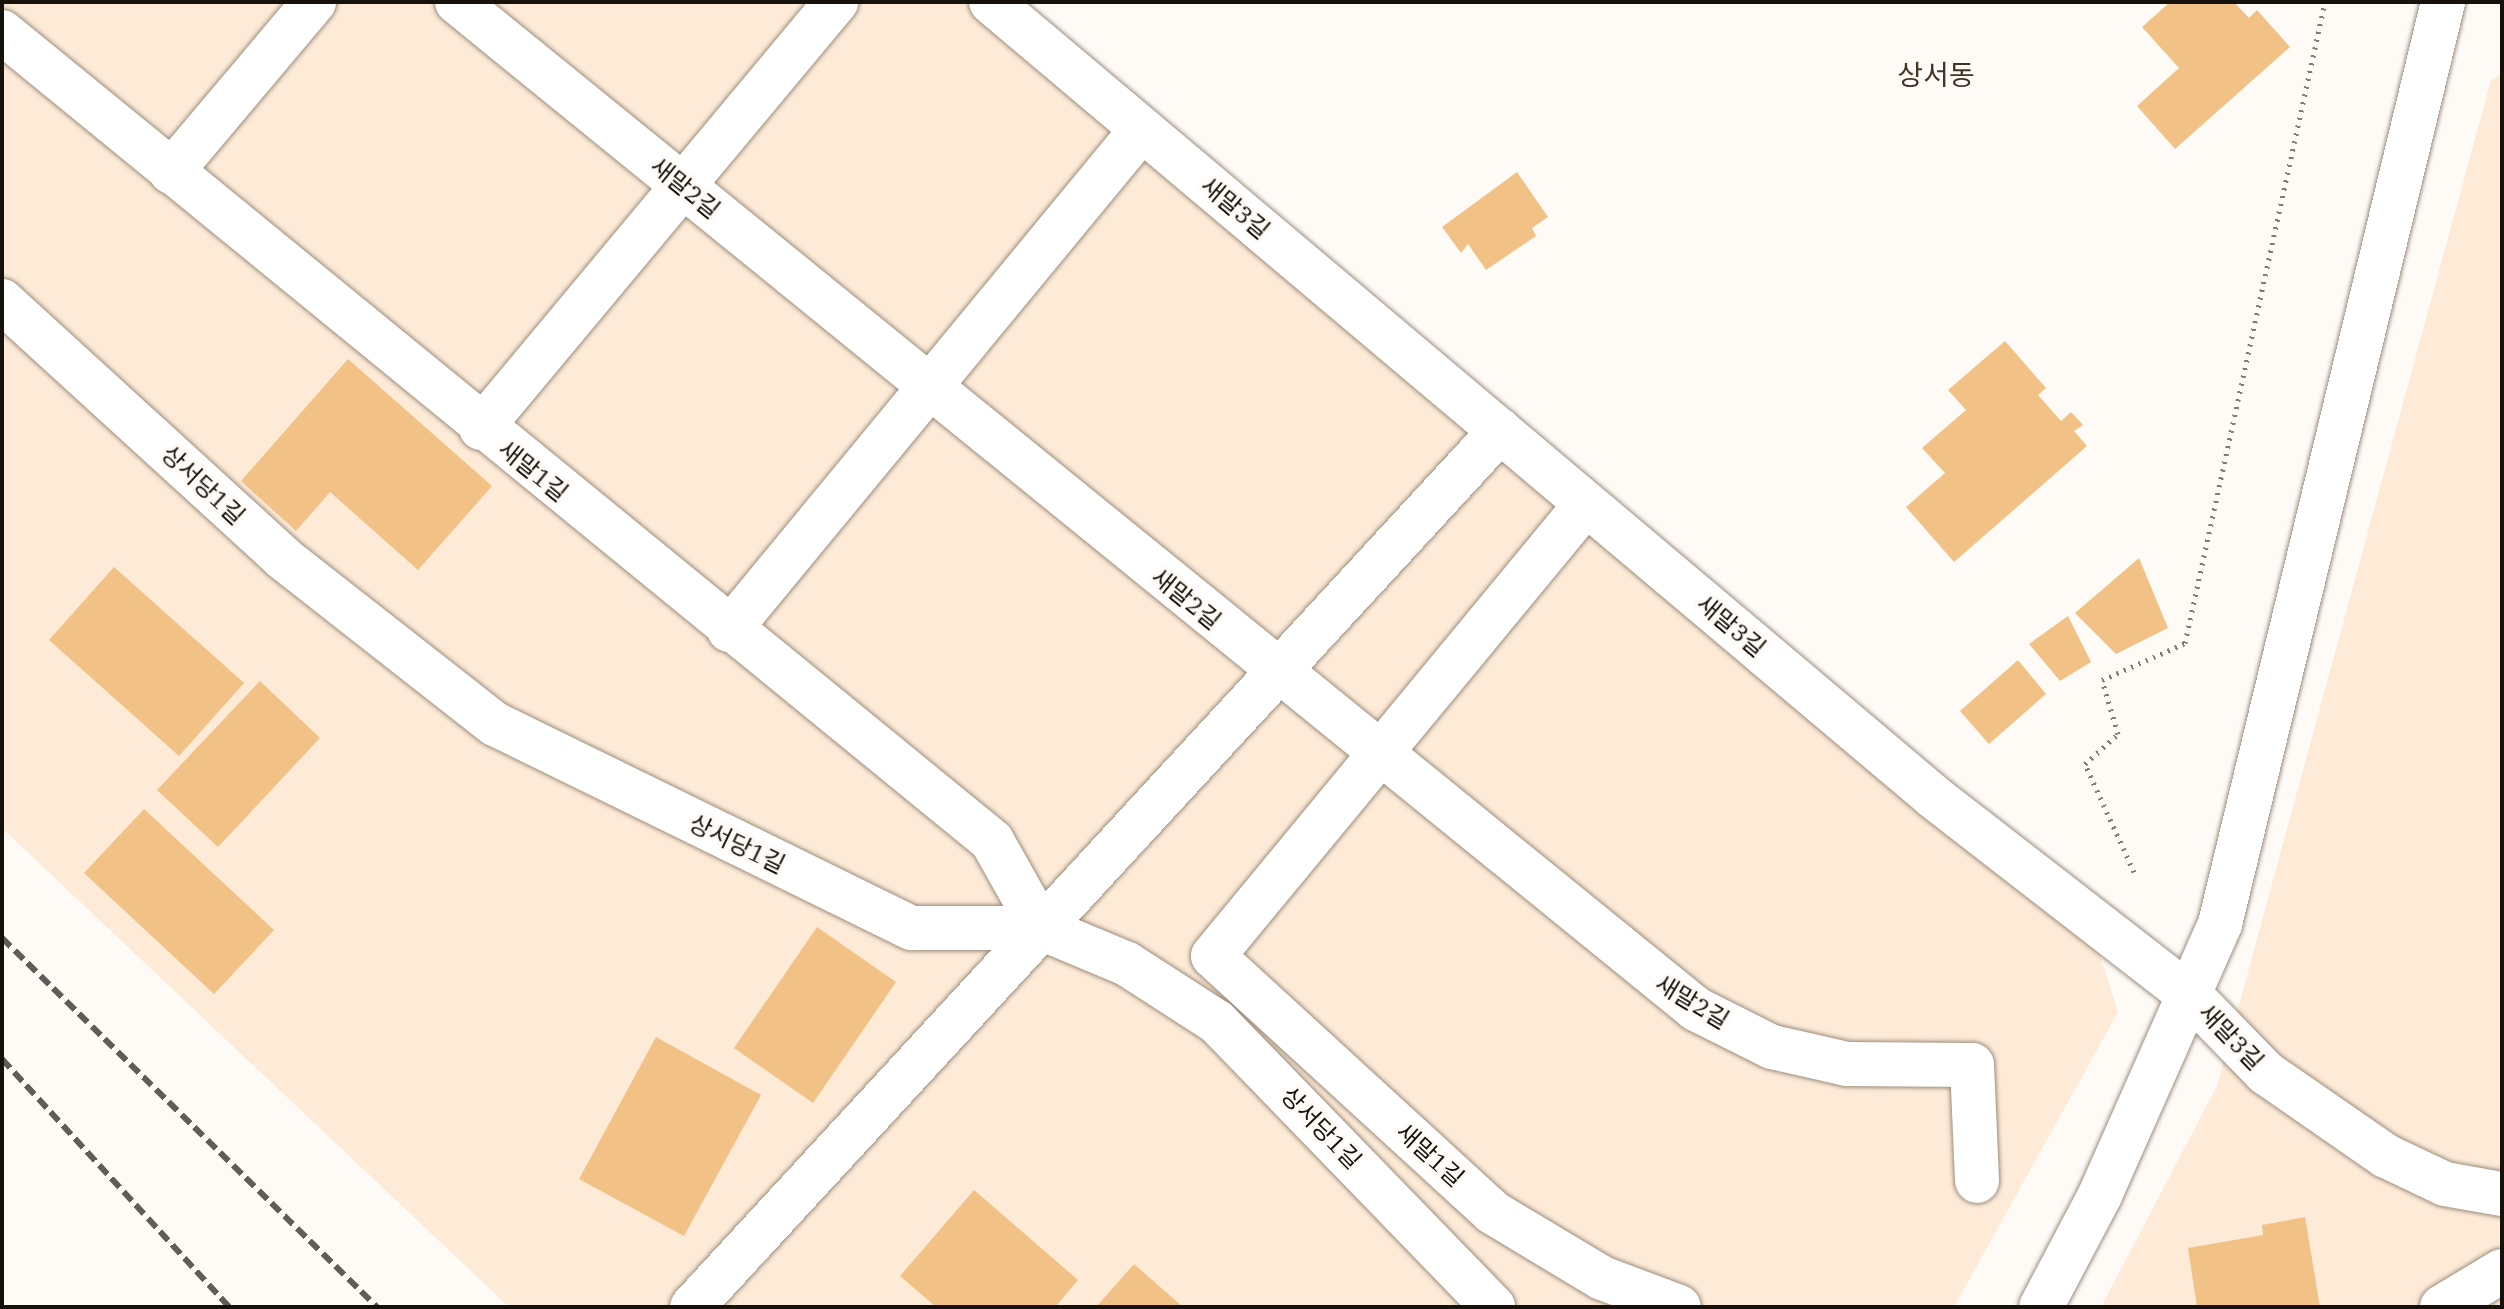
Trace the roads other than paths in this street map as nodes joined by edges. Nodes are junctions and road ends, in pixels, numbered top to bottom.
1 (314, 2) edge
2 (457, 2) edge
3 (836, 2) edge
4 (991, 2) edge
5 (2443, 2) edge
6 (2, 32) edge
7 (1142, 129) junction
8 (171, 172) junction
9 (684, 188) junction
10 (2, 301) edge
11 (928, 388) junction
12 (481, 428) junction
13 (1500, 431) junction
14 (1586, 504) junction
15 (729, 630) junction
16 (1277, 673) junction
17 (1378, 756) junction
18 (1041, 928) junction
19 (2192, 997) junction
20 (1977, 1181) dead end
21 (2502, 1194) edge
22 (2502, 1271) edge
23 (692, 1307) edge
24 (1493, 1307) edge
25 (1679, 1307) edge
26 (2041, 1307) edge
27 (2442, 1307) edge

1 - 8 street
2 - 9 street, 새말2길
3 - 9 street
4 - 7 street, 새말3길
5 - 19 street
6 - 8 street, 새말1길
7 - 11 street
7 - 13 street, 새말3길
8 - 12 street, 새말1길
9 - 11 street, 새말2길
9 - 12 street
10 - 18 street, 상서당1길
11 - 15 street
11 - 16 street, 새말2길
12 - 15 street, 새말1길
13 - 14 street, 새말3길
13 - 16 street
14 - 17 street
14 - 19 street, 새말3길
15 - 18 street, 새말1길
16 - 17 street, 새말2길
16 - 18 street
17 - 20 street, 새말2길
17 - 25 street, 새말1길
18 - 23 street
18 - 24 street, 상서당1길
19 - 21 street, 새말3길
19 - 26 street
22 - 27 street

